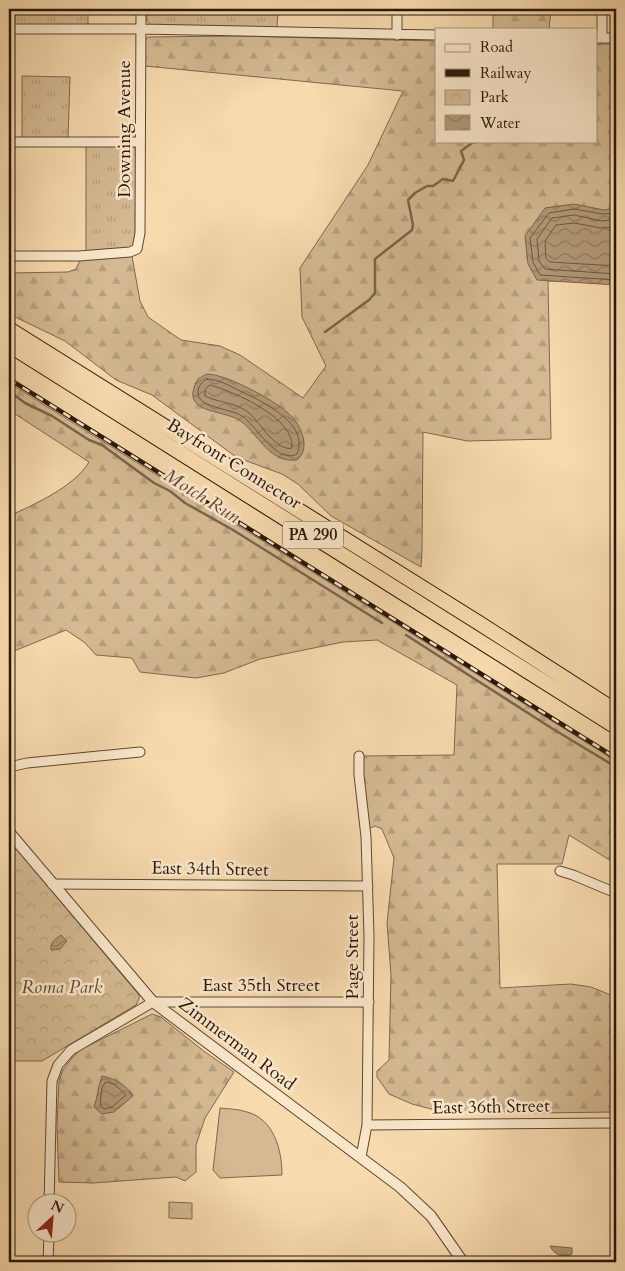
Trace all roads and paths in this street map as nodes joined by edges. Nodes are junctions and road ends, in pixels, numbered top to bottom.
1 (141, 9) edge
2 (397, 9) edge
3 (602, 9) edge
4 (9, 29) edge
5 (140, 29) junction
6 (397, 35) junction
7 (435, 35) edge
8 (599, 38) edge
9 (616, 38) edge
10 (9, 142) edge
11 (140, 142) junction
12 (9, 256) edge
13 (9, 329) edge
14 (9, 345) edge
15 (616, 711) edge
16 (616, 727) edge
17 (140, 752) dead end
18 (359, 756) dead end
19 (9, 767) edge
20 (9, 832) edge
21 (560, 871) dead end
22 (52, 884) junction
23 (368, 886) junction
24 (616, 893) edge
25 (153, 1002) junction
26 (369, 1002) junction
27 (616, 1123) edge
28 (367, 1125) junction
29 (361, 1157) junction
30 (49, 1194) edge
31 (49, 1244) edge
32 (48, 1262) edge
33 (463, 1262) edge

1 - 5 street, Downing Avenue
2 - 6 street
3 - 8 street
4 - 5 street
5 - 6 street
5 - 11 street, Downing Avenue
6 - 7 street
8 - 9 street
10 - 11 street
11 - 12 street, Downing Avenue
13 - 15 highway, Bayfront Connector / PA 290
14 - 16 highway, Bayfront Connector / PA 290
17 - 19 street
18 - 23 street, Page Street
20 - 22 street, Zimmerman Road
21 - 24 street
22 - 23 street, East 34th Street
22 - 25 street, Zimmerman Road
23 - 26 street, Page Street
25 - 26 street, East 35th Street
25 - 29 street, Zimmerman Road
25 - 30 street, East 35th Street
26 - 28 street, Page Street
27 - 28 street, East 36th Street
28 - 29 street, Page Street
29 - 33 street, Zimmerman Road
31 - 32 street

